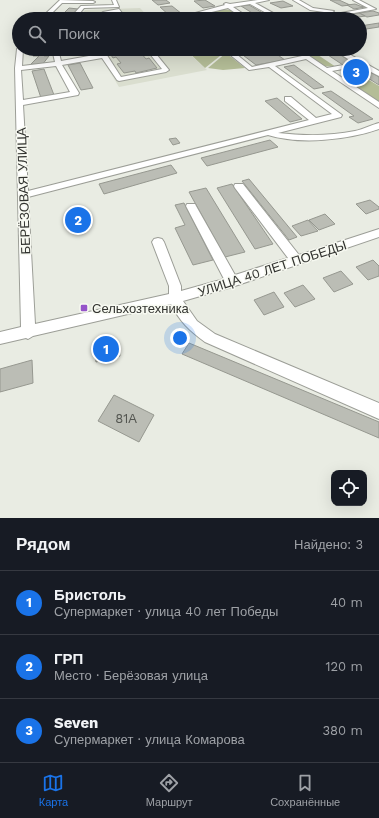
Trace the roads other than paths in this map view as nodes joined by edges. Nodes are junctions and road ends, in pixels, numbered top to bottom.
1 (219, 0) edge
2 (267, 0) edge
3 (294, 0) edge
4 (355, 0) edge
5 (62, 1) edge
6 (115, 1) edge
7 (251, 3) junction
8 (229, 6) junction
9 (312, 9) junction
10 (373, 9) junction
11 (331, 11) dead end
12 (379, 11) edge
13 (50, 12) edge
14 (78, 12) edge
15 (105, 12) edge
16 (119, 12) edge
17 (205, 12) edge
18 (238, 12) edge
19 (268, 12) edge
20 (318, 12) edge
21 (353, 12) edge
22 (19, 56) edge
23 (57, 56) edge
24 (87, 56) edge
25 (104, 56) edge
26 (155, 56) edge
27 (235, 56) edge
28 (347, 56) edge
29 (308, 57) joint
30 (59, 64) junction
31 (360, 64) junction
32 (270, 65) junction
33 (18, 68) junction
34 (251, 69) junction
35 (326, 70) junction
36 (240, 71) dead end
37 (379, 74) edge
38 (288, 99) dead end
39 (19, 103) junction
40 (379, 106) edge
41 (315, 121) junction
42 (379, 126) edge
43 (269, 132) junction
44 (238, 186) dead end
45 (23, 195) junction
46 (191, 206) dead end
47 (379, 233) edge
48 (158, 242) dead end
49 (297, 261) junction
50 (232, 282) junction
51 (176, 298) junction
52 (28, 332) junction
53 (0, 338) edge
54 (379, 411) edge

1 - 8 street
2 - 7 street
3 - 9 street
4 - 10 street
5 - 6 street
5 - 13 street
6 - 14 street
7 - 8 street
7 - 19 street
8 - 17 street
8 - 18 street
9 - 11 street
9 - 20 street
10 - 12 street
10 - 21 street
15 - 16 street
22 - 33 street, БЕРЁЗОВАЯ УЛИЦА
23 - 30 street
24 - 30 street
25 - 26 street
27 - 34 street
28 - 31 street
29 - 32 street
29 - 35 street
30 - 33 street
30 - 39 street
31 - 35 street
31 - 37 street
32 - 34 street
32 - 41 street
33 - 39 street, БЕРЁЗОВАЯ УЛИЦА
34 - 36 street
35 - 40 street
38 - 41 street
39 - 45 street, БЕРЁЗОВАЯ УЛИЦА
41 - 43 street
42 - 43 street
43 - 45 street
44 - 49 street
45 - 52 street, БЕРЁЗОВАЯ УЛИЦА
46 - 50 street
47 - 49 street, УЛИЦА 40 ЛЕТ ПОБЕДЫ
48 - 51 street
49 - 50 street, УЛИЦА 40 ЛЕТ ПОБЕДЫ
50 - 51 street, УЛИЦА 40 ЛЕТ ПОБЕДЫ
51 - 52 street, УЛИЦА 40 ЛЕТ ПОБЕДЫ
51 - 54 street
52 - 53 street, УЛИЦА 40 ЛЕТ ПОБЕДЫ

